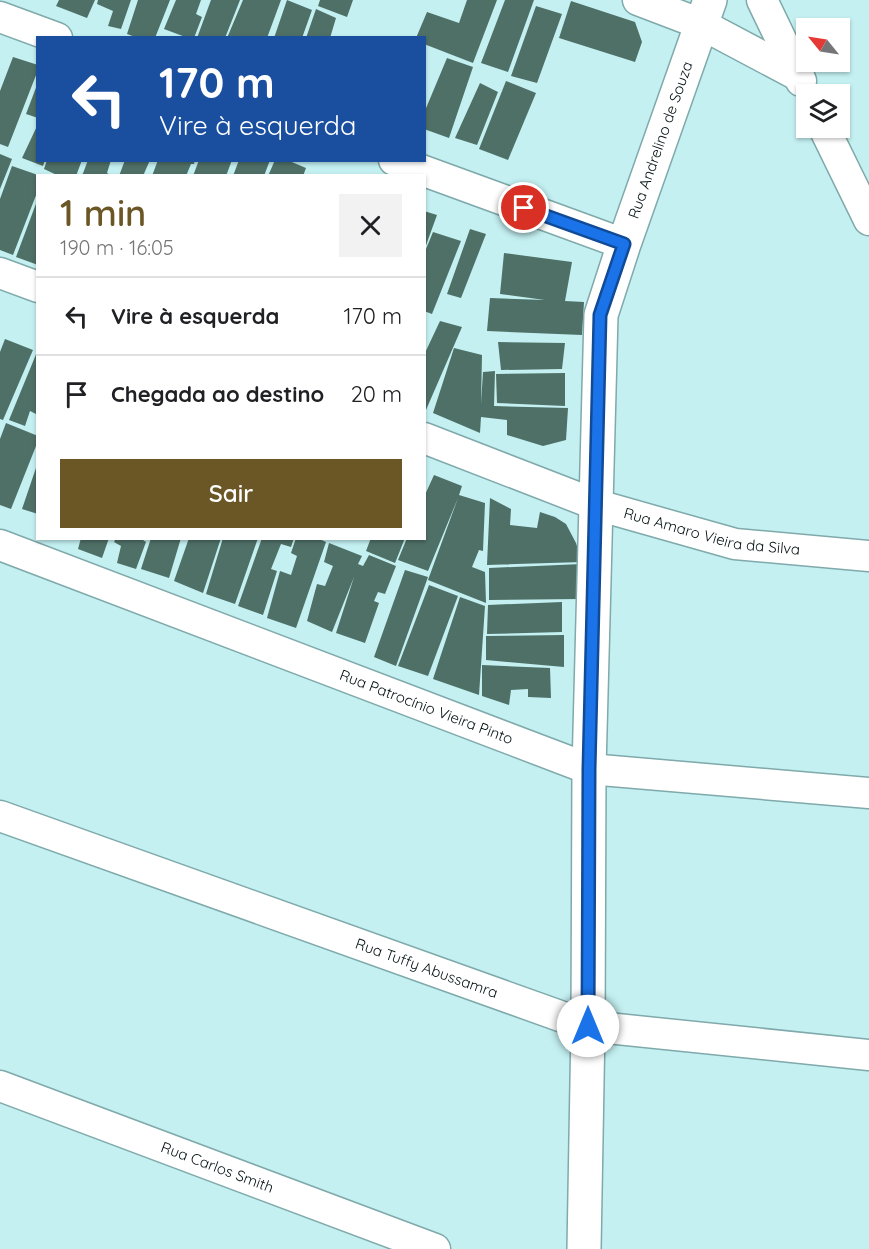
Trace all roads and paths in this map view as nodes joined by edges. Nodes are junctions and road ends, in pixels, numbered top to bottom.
1 (638, 0) edge
2 (762, 0) edge
3 (705, 12) edge
4 (0, 17) edge
5 (52, 36) edge
6 (802, 84) edge
7 (803, 84) edge
8 (829, 138) edge
9 (399, 162) edge
10 (869, 220) edge
11 (624, 244) junction
12 (0, 273) edge
13 (36, 286) edge
14 (426, 439) edge
15 (597, 506) junction
16 (0, 545) edge
17 (869, 556) edge
18 (589, 769) junction
19 (869, 793) edge
20 (0, 816) edge
21 (588, 1026) junction
22 (869, 1055) edge
23 (0, 1086) edge
24 (435, 1249) edge
25 (584, 1249) edge

1 - 3 street
2 - 7 street
3 - 6 street
3 - 11 street, Rua Andrelino de Souza
4 - 5 street
8 - 10 street
9 - 11 street
11 - 15 street, Rua Andrelino de Souza
12 - 13 street
14 - 15 street, Rua Amaro Vieira da Silva
15 - 17 street, Rua Amaro Vieira da Silva
15 - 18 street, Rua Andrelino de Souza
16 - 18 street, Rua Patrocínio Vieira Pinto
18 - 19 street, Rua Patrocínio Vieira Pinto
18 - 21 street, Rua Andrelino de Souza
20 - 21 street, Rua Tuffy Abussamra
21 - 22 street, Rua Tuffy Abussamra
21 - 25 street, Rua Andrelino de Souza
23 - 24 street, Rua Carlos Smith

